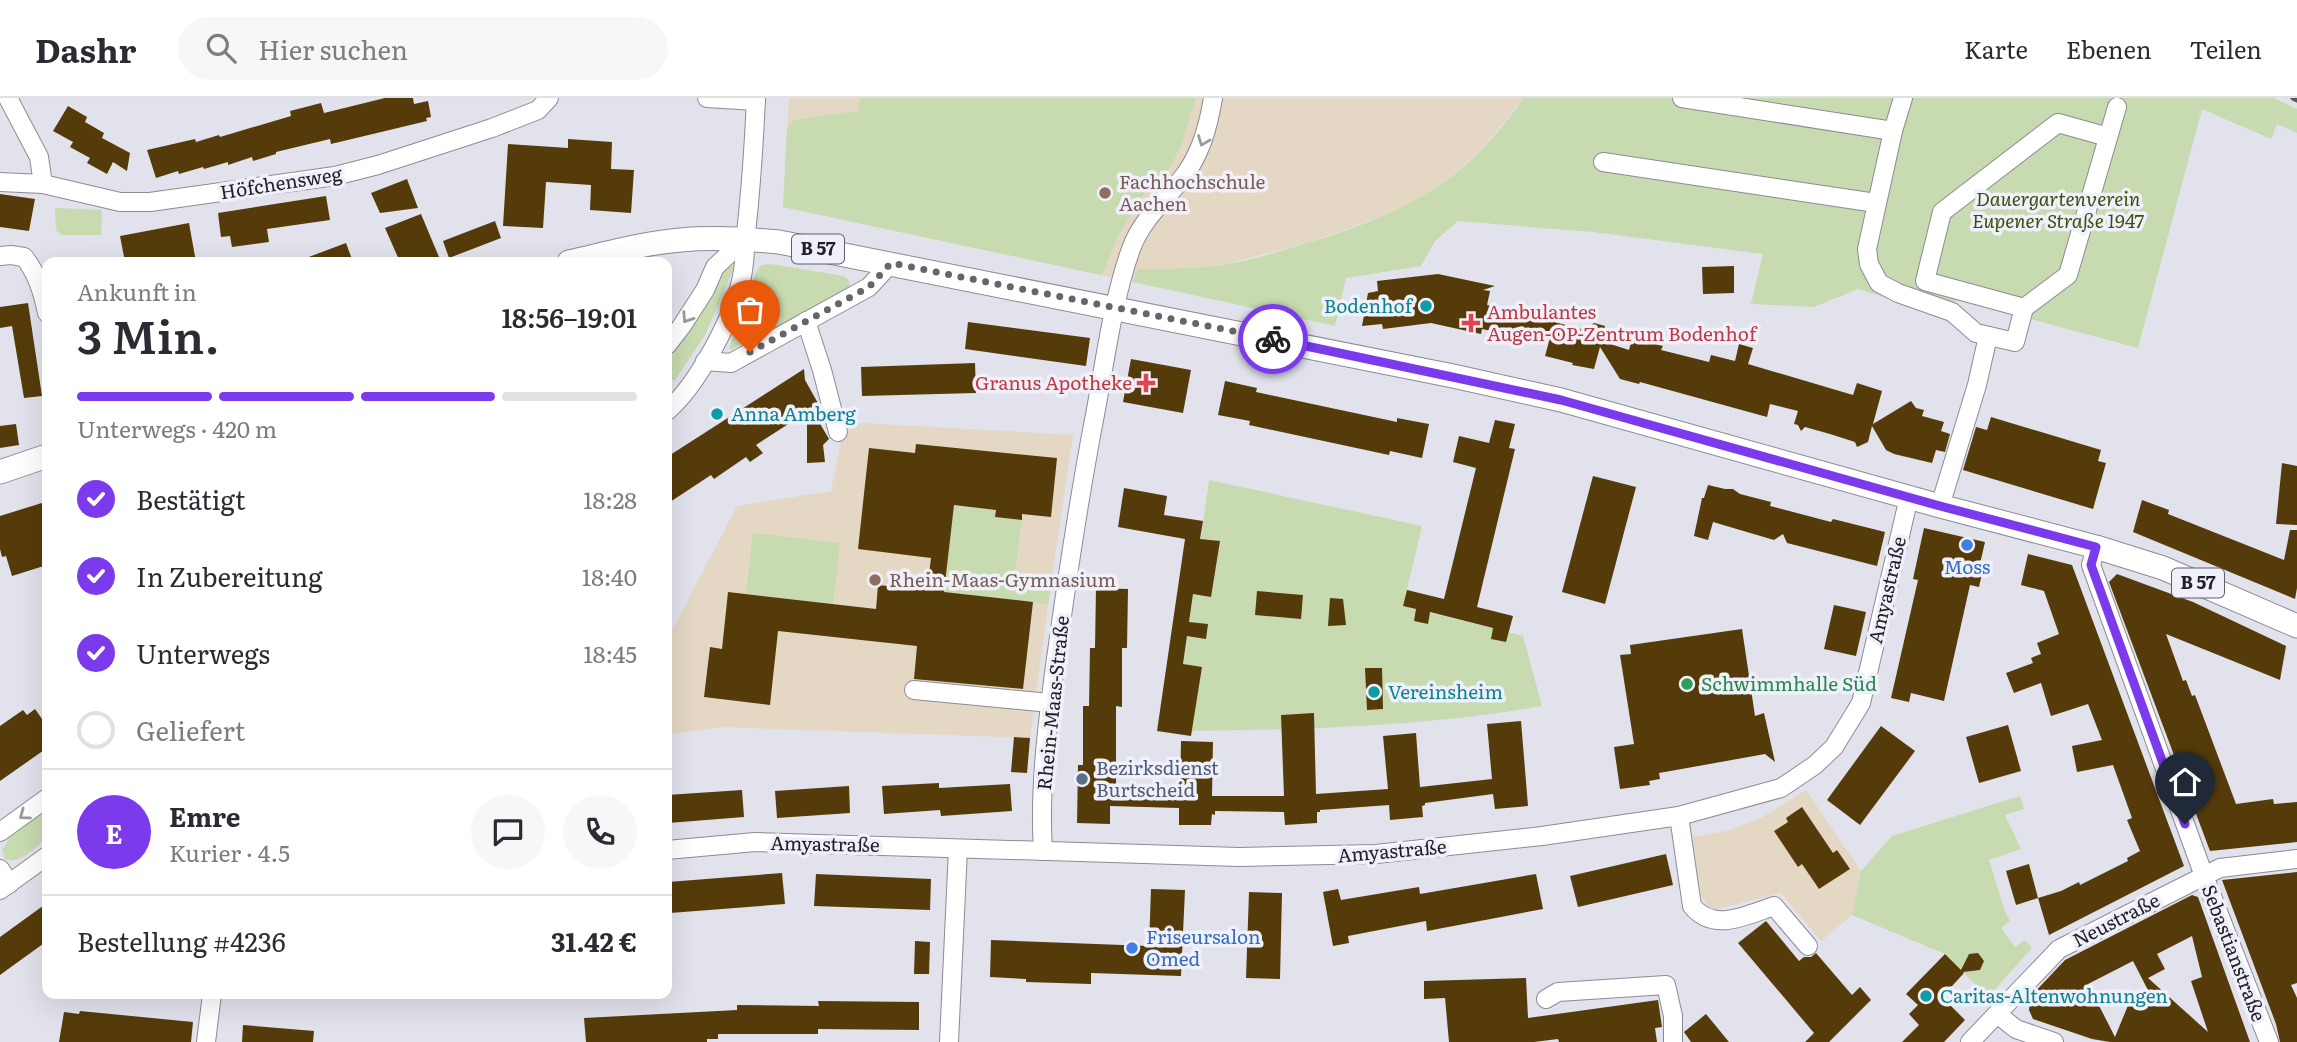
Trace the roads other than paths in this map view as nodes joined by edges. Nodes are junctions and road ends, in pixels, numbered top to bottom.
1 (8, 98) edge
2 (549, 98) edge
3 (707, 98) edge
4 (1213, 98) edge
5 (1682, 98) edge
6 (1903, 98) edge
7 (756, 100) edge
8 (2117, 107) dead end
9 (1894, 131) junction
10 (2108, 137) junction
11 (1603, 162) dead end
12 (0, 182) edge
13 (43, 184) junction
14 (1876, 203) junction
15 (745, 239) junction
16 (0, 256) edge
17 (592, 257) edge
18 (891, 263) junction
19 (42, 294) edge
20 (1116, 308) junction
21 (2024, 309) junction
22 (807, 321) junction
23 (1989, 336) junction
24 (672, 338) edge
25 (705, 361) junction
26 (672, 402) edge
27 (838, 432) dead end
28 (42, 458) edge
29 (0, 472) edge
30 (1909, 497) junction
31 (1940, 506) junction
32 (2096, 547) junction
33 (2297, 626) edge
34 (914, 690) dead end
35 (1050, 703) junction
36 (42, 802) edge
37 (1679, 816) junction
38 (0, 832) edge
39 (958, 849) junction
40 (672, 850) edge
41 (1043, 851) junction
42 (42, 859) edge
43 (2297, 859) edge
44 (2204, 876) junction
45 (3, 881) edge
46 (1808, 946) dead end
47 (211, 999) edge
48 (1546, 999) dead end
49 (1997, 1014) junction
50 (206, 1042) edge
51 (949, 1042) edge
52 (1673, 1042) edge
53 (1969, 1042) edge
54 (2054, 1042) edge
55 (2269, 1042) edge

1 - 13 street
2 - 13 street, Höfchensweg
3 - 7 street
4 -> 20 street, Rhein-Maas-Straße
5 - 9 street
6 - 9 street
7 - 15 street
8 - 10 street
9 - 14 street
10 - 21 street
10 - 21 street
11 - 14 street
12 - 13 street, Höfchensweg
14 - 23 street
15 - 17 main road, B 57
15 - 18 main road, B 57
15 -> 24 street
15 - 25 street
16 - 19 street
18 - 20 main road, B 57
18 - 22 street
20 - 30 main road, B 57
20 - 35 street, Rhein-Maas-Straße
21 - 23 street
22 - 25 street
22 - 27 street
23 - 31 street
25 - 26 street
28 - 29 main road
30 - 31 main road, B 57
30 - 37 street, Amyastraße
31 - 32 main road, B 57
32 - 33 main road, B 57
32 - 44 street, Sebastianstraße
34 - 35 street
35 - 41 street, Rhein-Maas-Straße
36 -> 38 street
37 - 41 street, Amyastraße
37 - 46 street
39 - 40 street, Amyastraße
39 - 41 street, Amyastraße
39 - 51 street
42 - 45 street
43 - 44 street, Neustraße
44 - 49 street, Neustraße
44 - 55 street, Sebastianstraße
47 - 50 street
48 - 52 street
49 - 53 street, Neustraße
49 - 54 street

